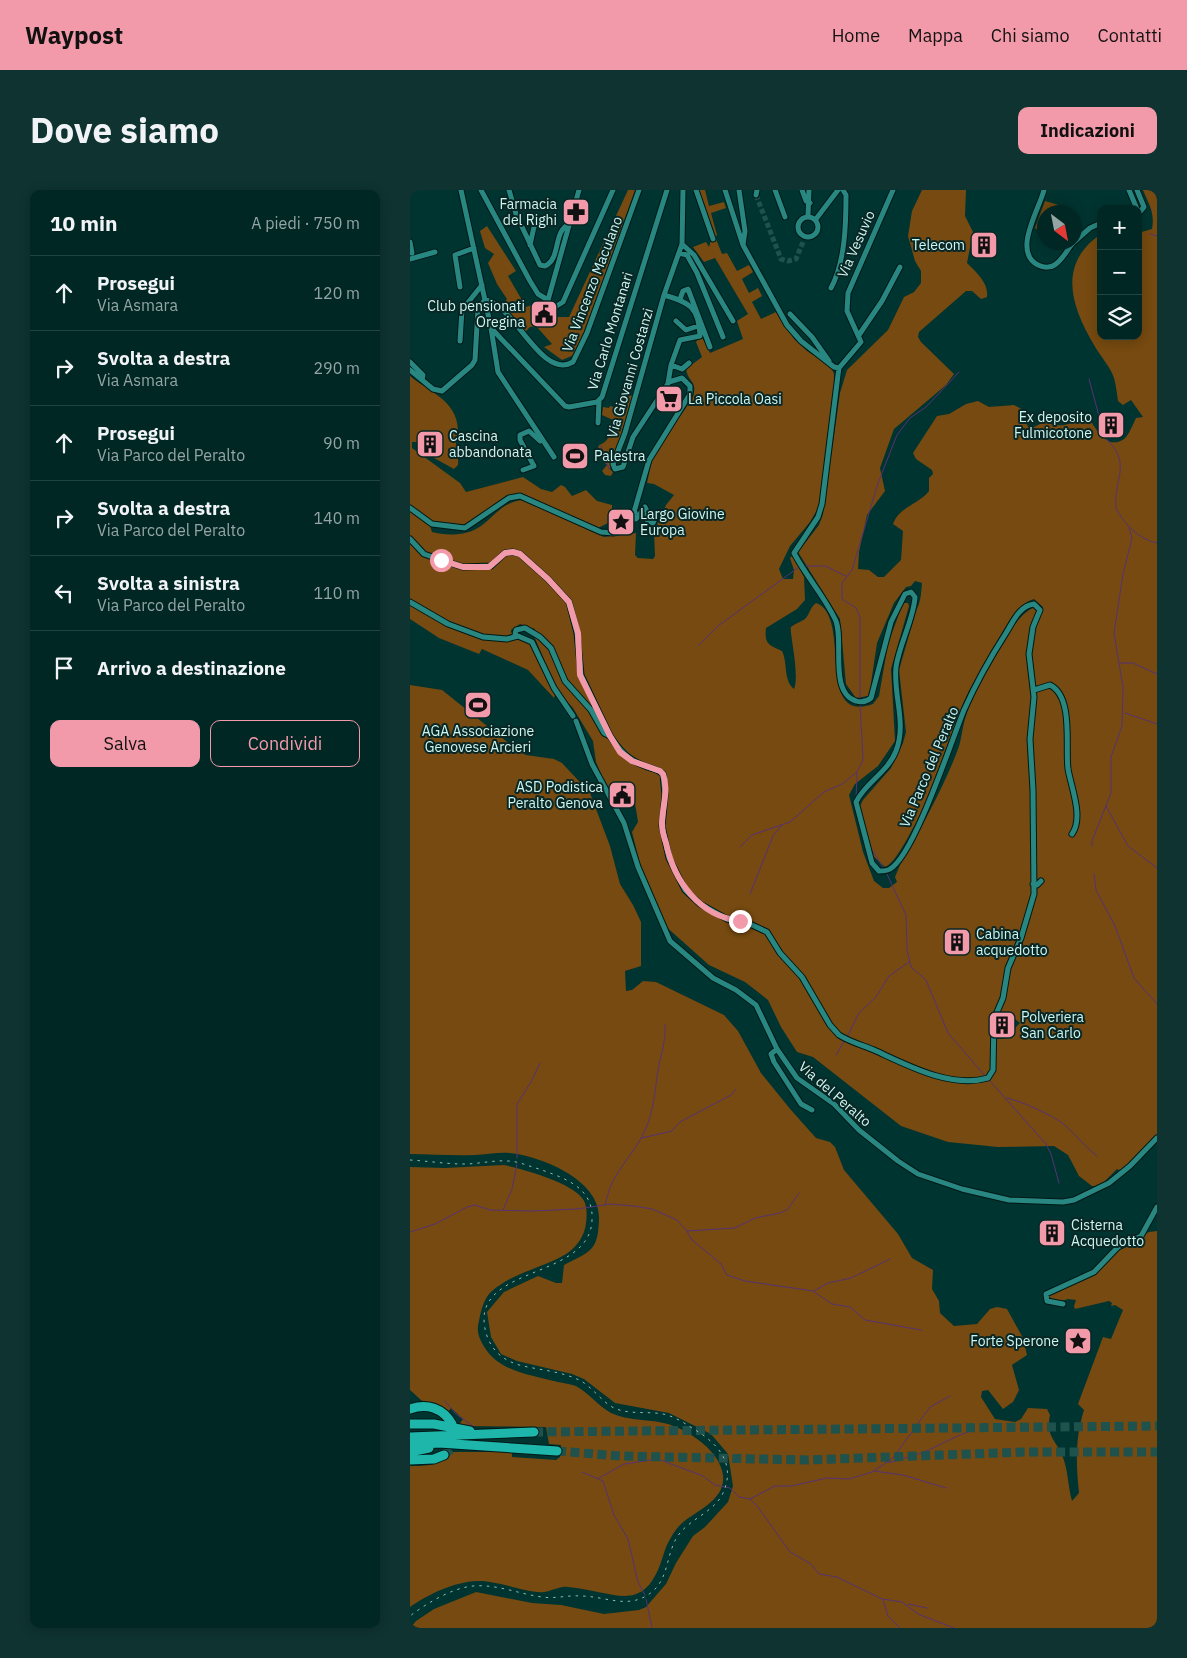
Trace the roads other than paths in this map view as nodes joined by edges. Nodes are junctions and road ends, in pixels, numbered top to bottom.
1 (461, 190) edge
2 (481, 190) edge
3 (510, 190) edge
4 (579, 190) edge
5 (613, 190) edge
6 (639, 190) edge
7 (667, 190) edge
8 (683, 190) edge
9 (696, 190) edge
10 (726, 190) edge
11 (740, 190) edge
12 (775, 190) edge
13 (802, 190) edge
14 (810, 190) edge
15 (843, 190) edge
16 (893, 190) edge
17 (1044, 190) edge
18 (1129, 190) edge
19 (1137, 190) edge
20 (810, 203) junction
21 (1039, 205) edge
22 (1135, 205) edge
23 (1142, 209) edge
24 (1037, 211) edge
25 (808, 216) junction
26 (785, 217) dead end
27 (536, 218) dead end
28 (816, 220) junction
29 (568, 225) junction
30 (1097, 225) edge
31 (803, 235) junction
32 (1082, 235) edge
33 (713, 238) dead end
34 (410, 242) edge
35 (803, 242) tunnel mouth
36 (682, 244) junction
37 (743, 245) junction
38 (474, 248) junction
39 (530, 248) junction
40 (1068, 250) edge
41 (435, 252) dead end
42 (679, 252) junction
43 (411, 256) edge
44 (900, 267) dead end
45 (482, 285) junction
46 (460, 288) dead end
47 (831, 288) dead end
48 (664, 295) junction
49 (680, 299) junction
50 (485, 300) junction
51 (548, 300) junction
52 (790, 314) dead end
53 (676, 321) dead end
54 (733, 321) dead end
55 (698, 326) junction
56 (491, 328) junction
57 (859, 335) junction
58 (722, 338) dead end
59 (460, 341) dead end
60 (710, 347) dead end
61 (410, 362) edge
62 (689, 363) dead end
63 (830, 364) junction
64 (670, 365) junction
65 (840, 368) junction
66 (410, 370) edge
67 (422, 380) junction
68 (668, 383) junction
69 (599, 401) junction
70 (598, 423) dead end
71 (548, 450) junction
72 (554, 457) dead end
73 (523, 470) dead end
74 (410, 508) edge
75 (635, 512) junction
76 (658, 513) dead end
77 (632, 519) junction
78 (621, 531) junction
79 (410, 539) edge
80 (410, 602) edge
81 (515, 635) junction
82 (1034, 690) junction
83 (610, 736) junction
84 (1072, 834) dead end
85 (1041, 881) dead end
86 (1033, 884) junction
87 (777, 1049) junction
88 (812, 1110) dead end
89 (1157, 1138) edge
90 (1157, 1207) edge
91 (1063, 1304) dead end
92 (410, 1409) edge
93 (410, 1424) edge
94 (452, 1424) dead end
95 (534, 1432) tunnel mouth
96 (482, 1434) junction
97 (410, 1437) edge
98 (410, 1445) edge
99 (507, 1448) junction
100 (557, 1451) tunnel mouth
101 (410, 1452) edge
102 (444, 1455) dead end
103 (410, 1460) edge

1 - 38 street
2 - 51 street
3 - 39 street
4 - 29 street
5 - 51 street
6 - 50 street, Via Vincenzo Maculano
7 - 69 street, Via Carlo Montanari
8 - 36 street, Via Giovanni Costanzi
9 - 33 street
10 - 37 street
11 - 37 street
12 - 26 street
13 - 20 street
14 - 20 street
15 - 28 street
15 - 47 street
16 - 57 street, Via Vesuvio
17 - 21 street
18 - 22 street
19 - 23 street
20 - 25 street
24 - 40 street
25 - 28 street
25 - 31 street
27 - 39 street
28 - 31 street
29 - 39 street
29 - 51 street
30 - 32 street
31 - 35 street
34 - 43 street
36 - 42 street, Via Giovanni Costanzi
36 - 54 street
37 - 63 street
38 - 45 street
38 - 46 street
41 - 43 street
42 - 48 street, Via Giovanni Costanzi
42 - 58 street
44 - 57 street
45 - 50 street
45 - 59 street
48 - 49 street
48 - 68 street, Via Giovanni Costanzi
49 - 55 street
49 - 60 street
50 - 56 street
50 - 67 street
52 - 63 street
53 - 55 street
55 - 64 street
56 - 69 street, Via Carlo Montanari
56 - 71 street
57 - 65 street
61 - 67 street
62 - 64 street
63 - 65 street
64 - 68 street
65 - 82 street, Via Parco del Peralto
66 - 67 street
68 - 75 street
69 - 70 street
71 - 72 street
71 - 73 street
74 - 78 street
75 - 77 street
75 - 78 street
76 - 77 street
77 - 78 street
79 - 83 street
80 - 81 street
81 - 83 street
81 - 87 street, Via del Peralto
82 - 84 street
82 - 86 street, Via Parco del Peralto
83 - 86 street, Via Parco del Peralto
85 - 86 street
87 - 88 street
87 - 89 street, Via del Peralto
90 - 91 street
92 - 94 highway
93 - 96 highway
95 - 96 highway
96 - 97 highway
98 - 99 highway
99 - 100 highway
99 - 101 highway
102 - 103 highway

